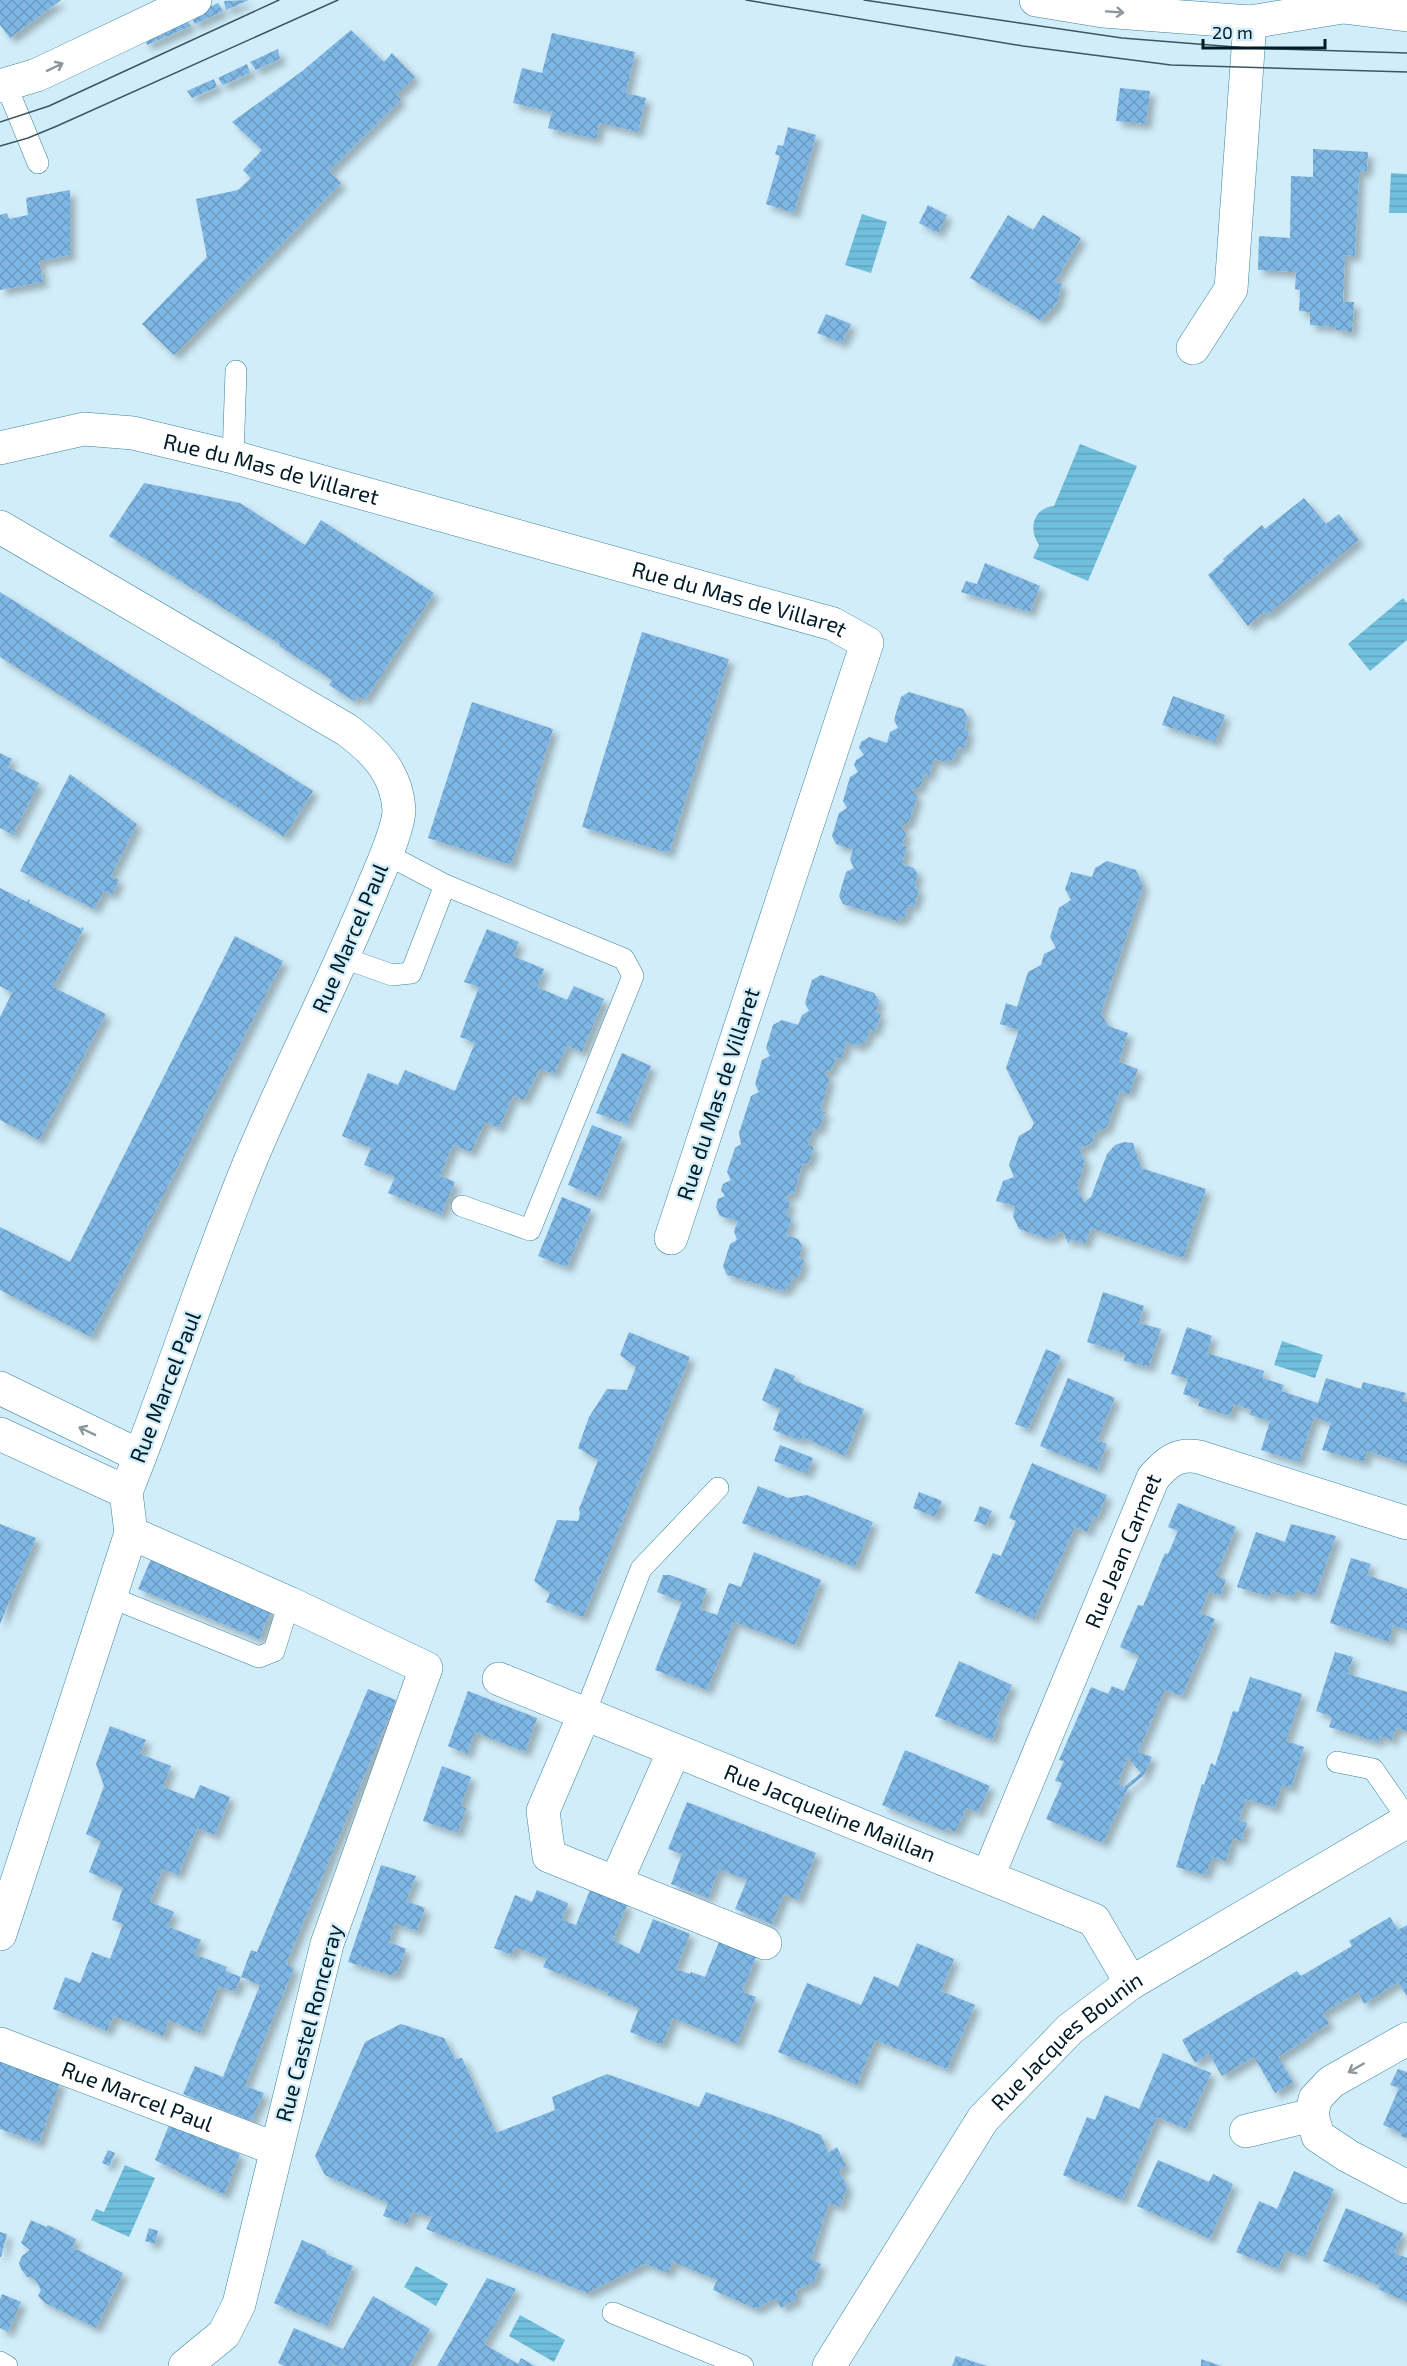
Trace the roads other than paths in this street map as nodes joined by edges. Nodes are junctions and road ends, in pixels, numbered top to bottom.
1 (195, 0) edge
2 (1036, 0) edge
3 (1313, 5) edge
4 (1407, 15) edge
5 (1250, 22) junction
6 (3, 86) edge
7 (38, 163) dead end
8 (1193, 348) dead end
9 (236, 370) dead end
10 (0, 448) edge
11 (233, 457) junction
12 (0, 527) edge
13 (386, 854) junction
14 (445, 885) junction
15 (344, 958) junction
16 (462, 1206) dead end
17 (671, 1238) dead end
18 (0, 1388) edge
19 (0, 1434) edge
20 (140, 1456) junction
21 (717, 1488) dead end
22 (126, 1492) junction
23 (1407, 1523) edge
24 (131, 1533) junction
25 (110, 1597) junction
26 (288, 1603) junction
27 (500, 1679) dead end
28 (585, 1713) junction
29 (674, 1751) junction
30 (1337, 1762) dead end
31 (1407, 1820) edge
32 (988, 1876) junction
33 (616, 1882) junction
34 (0, 1934) edge
35 (765, 1943) dead end
36 (1131, 1983) junction
37 (1407, 2039) edge
38 (0, 2044) edge
39 (1312, 2115) junction
40 (1246, 2131) dead end
41 (276, 2149) junction
42 (1407, 2187) edge
43 (613, 2313) dead end
44 (0, 2362) edge
45 (7, 2366) edge
46 (185, 2366) edge
47 (743, 2366) edge
48 (829, 2366) edge

6 -> 1 street
2 -> 5 street
3 - 4 street
3 - 5 street
5 - 8 street
6 - 7 lane
9 - 11 lane
10 - 11 street, Rue du Mas de Villaret
11 - 17 street, Rue du Mas de Villaret
12 - 13 street, Rue Marcel Paul
13 - 14 lane
13 - 15 street, Rue Marcel Paul
14 - 15 lane
14 - 16 lane
15 - 20 street, Rue Marcel Paul
20 -> 18 street
19 - 22 street
20 - 22 street, Rue Marcel Paul
21 - 28 lane
22 - 24 street, Rue Marcel Paul
23 - 32 street, Rue Jean Carmet
24 - 25 street, Rue Marcel Paul
24 - 26 street
25 - 26 lane
25 - 34 street, Rue Marcel Paul
26 - 41 street, Rue Castel Ronceray
27 - 28 street, Rue Jacqueline Maillan
28 - 29 street, Rue Jacqueline Maillan
28 - 33 street
29 - 32 street, Rue Jacqueline Maillan
29 - 33 street
30 - 31 lane
31 - 36 street, Rue Jacques Bounin
32 - 36 street, Rue Jacqueline Maillan
33 - 35 street
36 - 48 street, Rue Jacques Bounin
37 -> 39 street
38 - 41 street, Rue Marcel Paul
39 - 40 street
39 - 42 street
41 - 46 street, Rue Castel Ronceray
43 - 47 lane
44 - 45 lane

